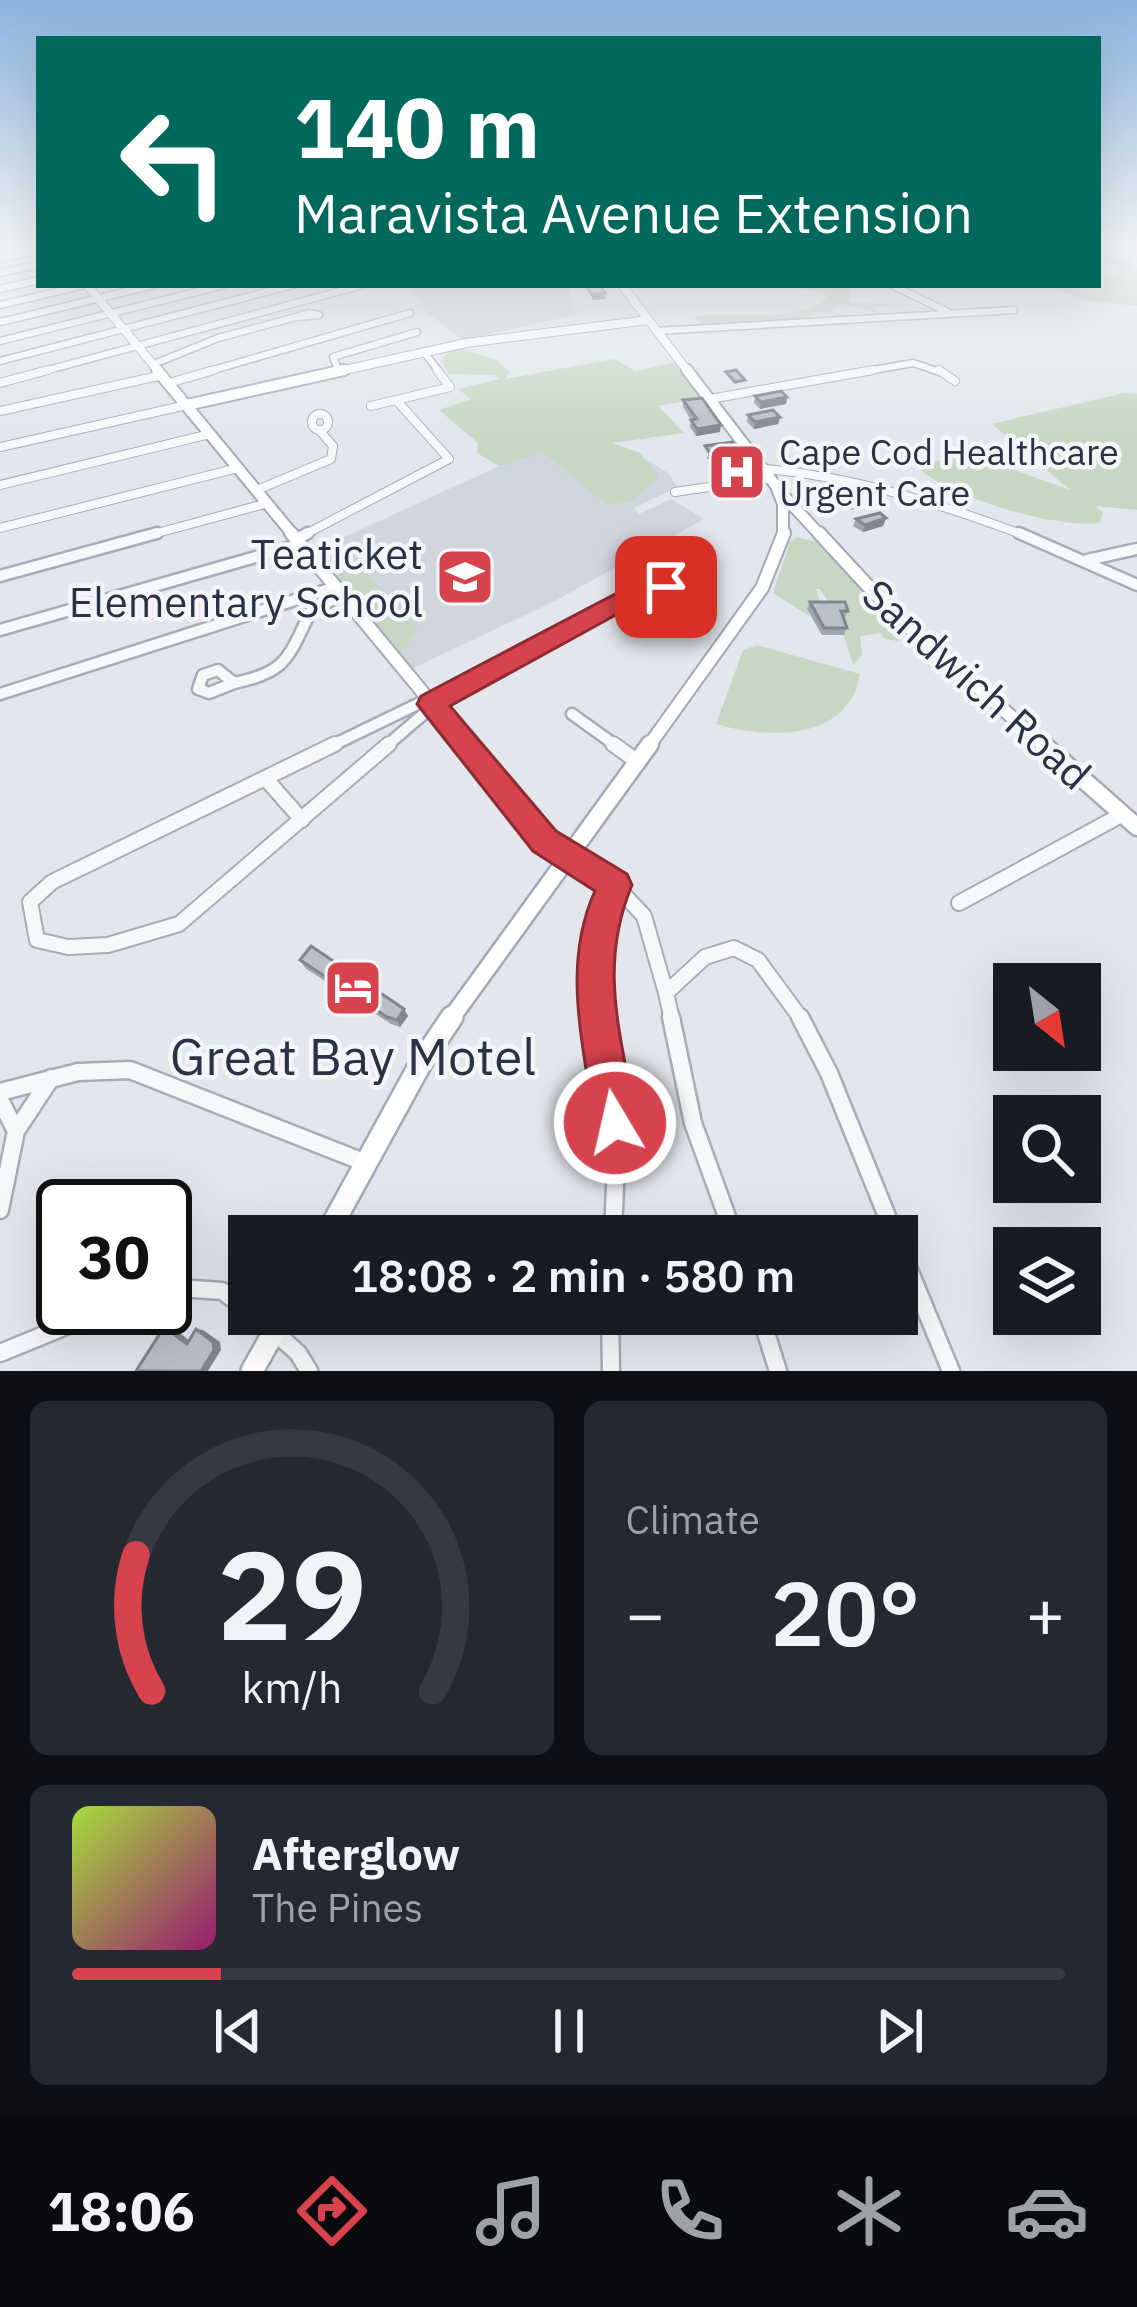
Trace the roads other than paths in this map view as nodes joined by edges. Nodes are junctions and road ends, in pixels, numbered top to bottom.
1 (53, 309) edge
2 (108, 309) edge
3 (127, 309) edge
4 (201, 309) edge
5 (273, 309) edge
6 (640, 309) edge
7 (942, 309) edge
8 (1014, 310) dead end
9 (111, 313) junction
10 (410, 313) dead end
11 (950, 313) junction
12 (296, 317) dead end
13 (648, 320) junction
14 (0, 322) edge
15 (124, 329) junction
16 (417, 332) dead end
17 (656, 332) junction
18 (0, 341) edge
19 (139, 345) junction
20 (424, 352) junction
21 (0, 361) edge
22 (154, 364) junction
23 (339, 371) junction
24 (166, 379) junction
25 (955, 381) dead end
26 (0, 383) edge
27 (710, 399) junction
28 (397, 401) junction
29 (187, 405) junction
30 (371, 406) dead end
31 (0, 411) edge
32 (320, 431) dead end
33 (210, 434) junction
34 (0, 447) edge
35 (238, 468) junction
36 (770, 478) junction
37 (0, 484) edge
38 (257, 490) junction
39 (676, 493) dead end
40 (268, 503) junction
41 (0, 528) edge
42 (785, 528) junction
43 (815, 532) junction
44 (299, 541) junction
45 (1137, 549) edge
46 (1084, 560) junction
47 (0, 576) edge
48 (1137, 585) edge
49 (666, 587) dead end
50 (340, 591) junction
51 (0, 630) edge
52 (234, 683) dead end
53 (0, 694) edge
54 (431, 703) junction
55 (572, 714) dead end
56 (638, 762) junction
57 (266, 779) junction
58 (1123, 814) junction
59 (302, 820) junction
60 (1137, 827) edge
61 (568, 856) junction
62 (615, 885) junction
63 (959, 903) dead end
64 (666, 993) junction
65 (52, 1078) junction
66 (0, 1096) edge
67 (16, 1131) junction
68 (366, 1163) junction
69 (0, 1210) edge
70 (338, 1215) edge
71 (615, 1215) edge
72 (726, 1215) edge
73 (886, 1215) edge
74 (192, 1289) edge
75 (918, 1292) edge
76 (228, 1295) edge
77 (44, 1335) edge
78 (272, 1335) edge
79 (287, 1335) edge
80 (610, 1335) edge
81 (767, 1335) edge
82 (0, 1353) edge
83 (252, 1371) edge
84 (309, 1371) edge
85 (610, 1371) edge
86 (778, 1371) edge
87 (951, 1371) edge

1 - 14 street
2 - 9 main road
3 - 9 street
4 - 15 street
5 - 19 street
6 - 13 main road, Sandwich Road
7 - 11 street
8 - 11 street
9 - 15 main road
9 - 18 street
10 - 24 street
11 - 17 street
12 - 22 street
13 - 17 main road, Sandwich Road
13 - 20 main road
15 - 19 main road
15 - 21 street
16 - 23 street
17 - 27 main road, Sandwich Road
19 - 22 main road
19 - 26 street
20 - 23 main road
20 - 28 street
22 - 24 main road
23 - 29 main road
24 - 29 main road
24 - 31 street
25 - 27 street
27 - 36 main road, Sandwich Road
28 - 30 street
28 - 44 street
29 - 33 main road
29 - 34 street
32 - 38 street
33 - 35 main road
33 - 37 street
35 - 38 main road
35 - 41 street
36 - 39 street
36 - 42 main road
36 - 43 main road, Sandwich Road
36 - 46 street
38 - 40 main road
40 - 44 main road
40 - 47 street
42 - 43 main road
42 - 56 main road
43 - 58 main road, Sandwich Road
44 - 50 main road
44 - 51 street
45 - 46 street
46 - 48 street
49 - 54 street
50 - 52 street
50 - 53 street
50 - 54 main road
54 - 57 street
54 - 59 street
54 - 61 main road
55 - 56 street
56 - 61 main road
57 - 59 street
57 - 59 street
58 - 60 main road, Sandwich Road
58 - 63 street
61 - 62 street
61 - 68 main road
62 - 64 street
62 - 71 street
64 - 72 street
64 - 73 street
65 - 66 street
65 - 67 street
65 - 68 street
66 - 67 street
67 - 69 street
68 - 70 main road
74 - 76 street
75 - 87 street
77 - 82 street
78 - 83 main road
79 - 84 street
80 - 85 street
81 - 86 street

